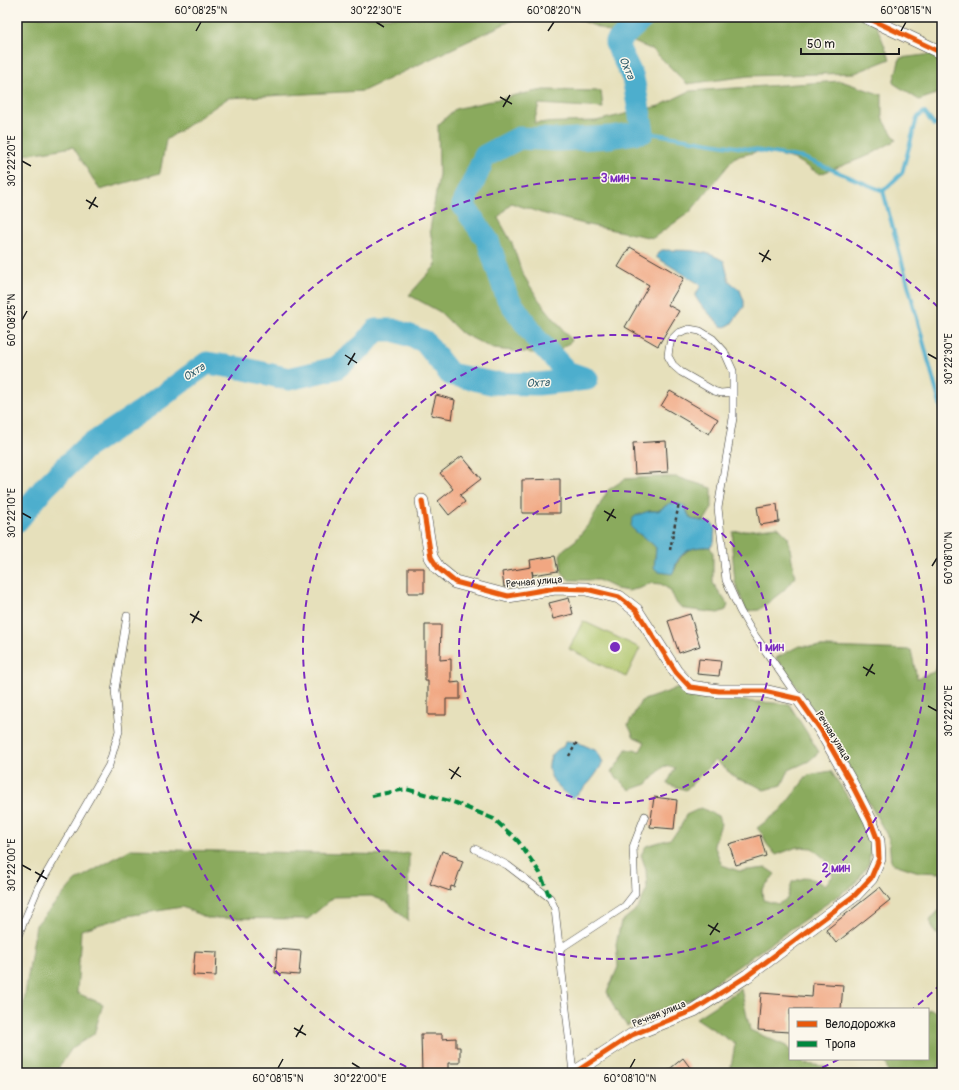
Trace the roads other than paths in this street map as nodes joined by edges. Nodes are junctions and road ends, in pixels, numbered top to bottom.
1 (866, 17) edge
2 (942, 53) edge
3 (732, 392) junction
4 (422, 501) dead end
5 (127, 616) dead end
6 (799, 699) junction
7 (645, 816) dead end
8 (475, 849) dead end
9 (17, 938) edge
10 (558, 950) junction
11 (573, 1073) edge

1 - 2 street
3 - 3 lane
3 - 6 lane
4 - 6 street, Речная улица
5 - 9 lane
6 - 11 street, Речная улица
7 - 10 lane
8 - 10 lane
10 - 11 lane

